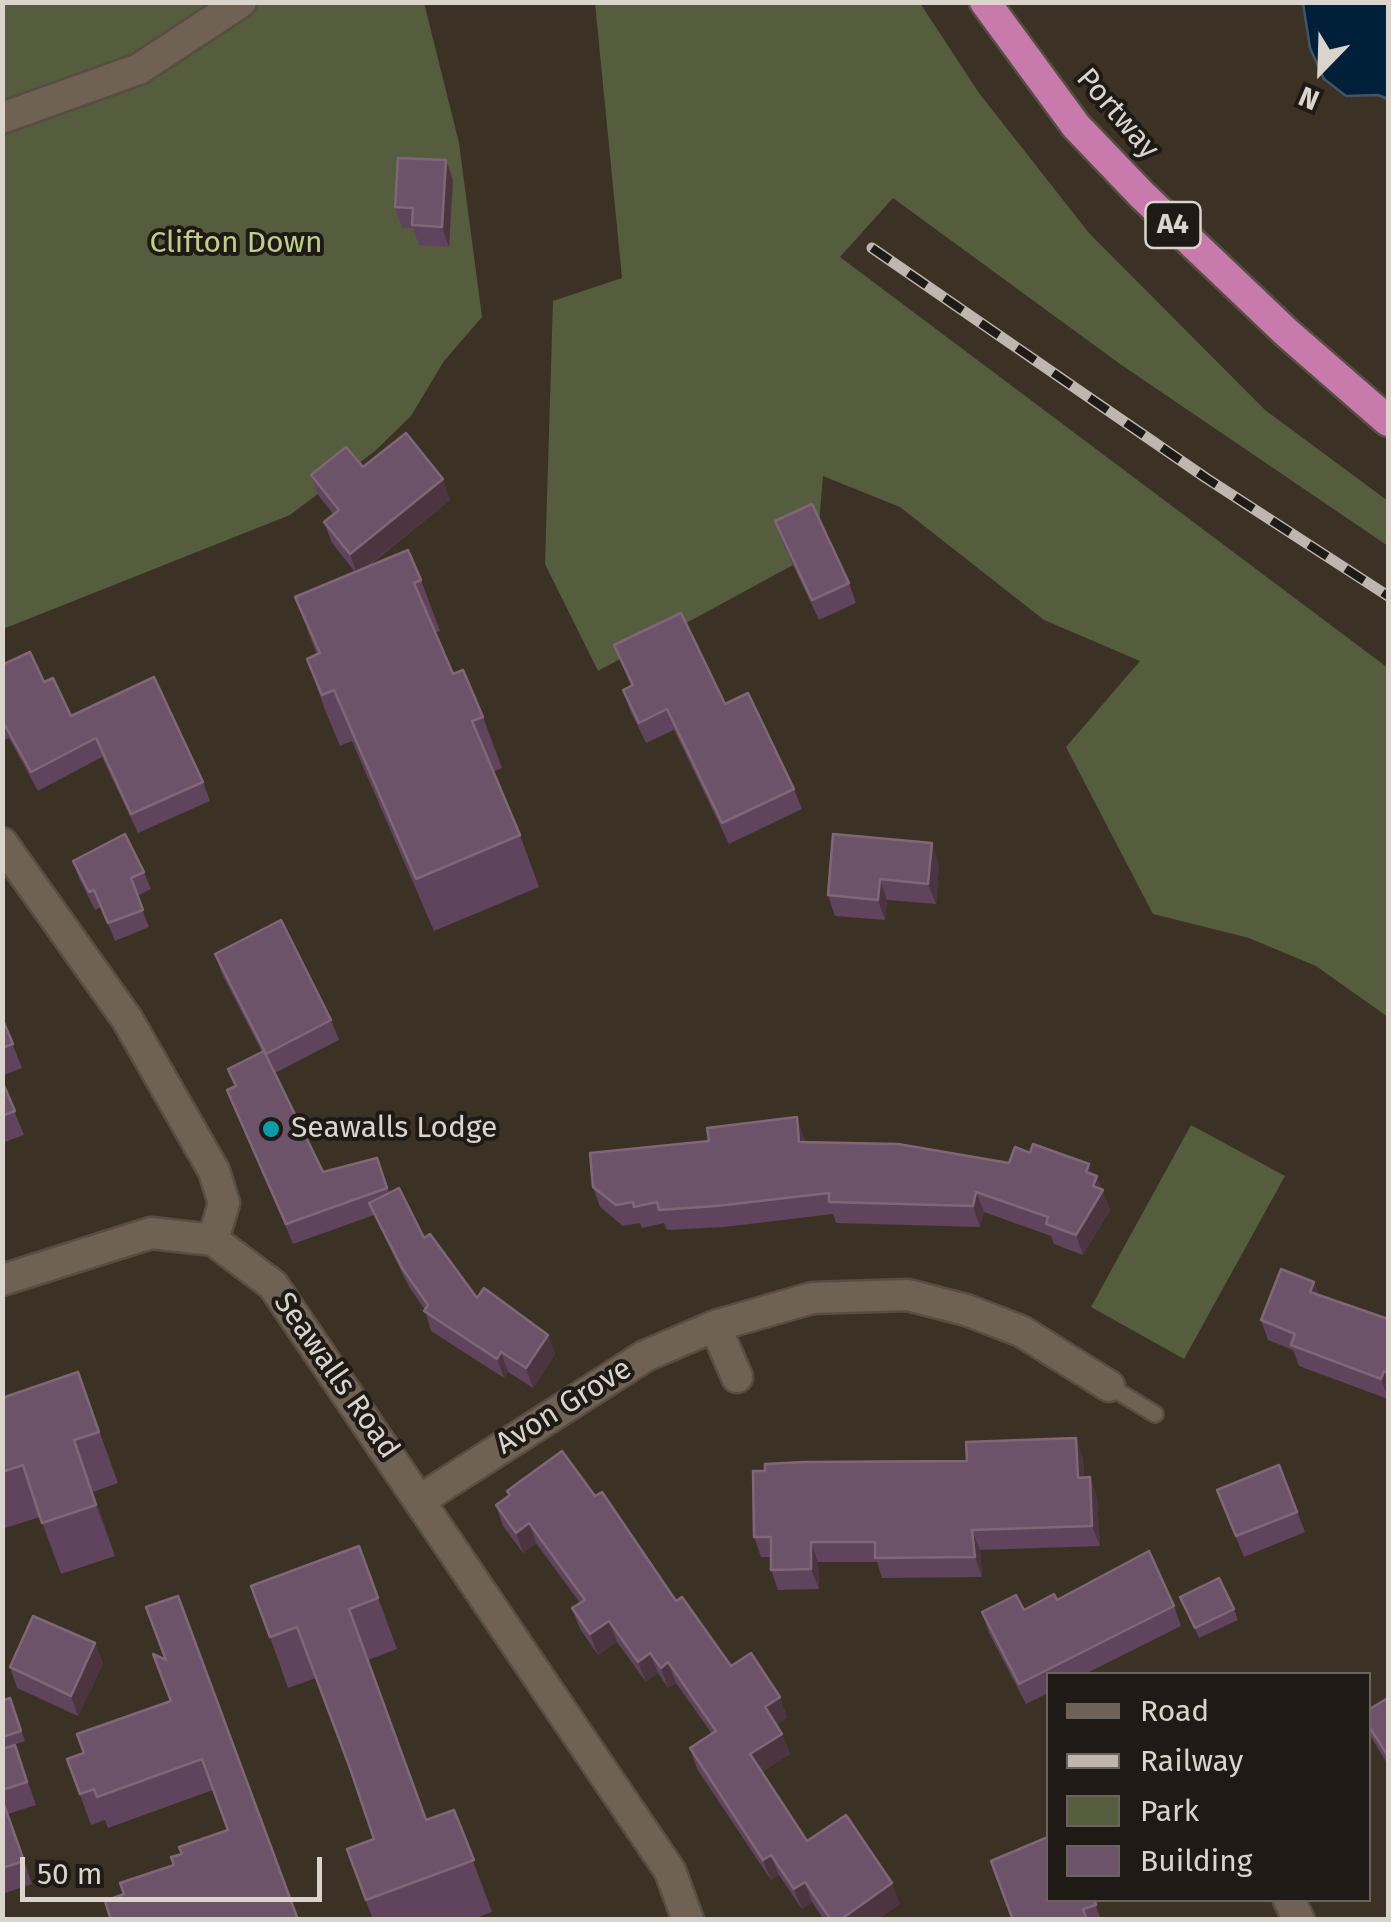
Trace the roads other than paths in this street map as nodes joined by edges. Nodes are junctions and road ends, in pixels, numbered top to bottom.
1 (241, 2) edge
2 (985, 2) edge
3 (2, 118) edge
4 (1388, 421) edge
5 (2, 842) edge
6 (214, 1240) junction
7 (2, 1280) edge
8 (715, 1326) junction
9 (736, 1377) dead end
10 (1109, 1386) joint
11 (1155, 1414) dead end
12 (420, 1500) junction
13 (688, 1920) edge

1 - 3 street
2 - 4 highway, Portway / A4
5 - 6 street
6 - 7 street
6 - 12 street, Seawalls Road
8 - 9 street
8 - 10 street, Avon Grove
8 - 12 street, Avon Grove
10 - 11 lane
12 - 13 street, Seawalls Road

